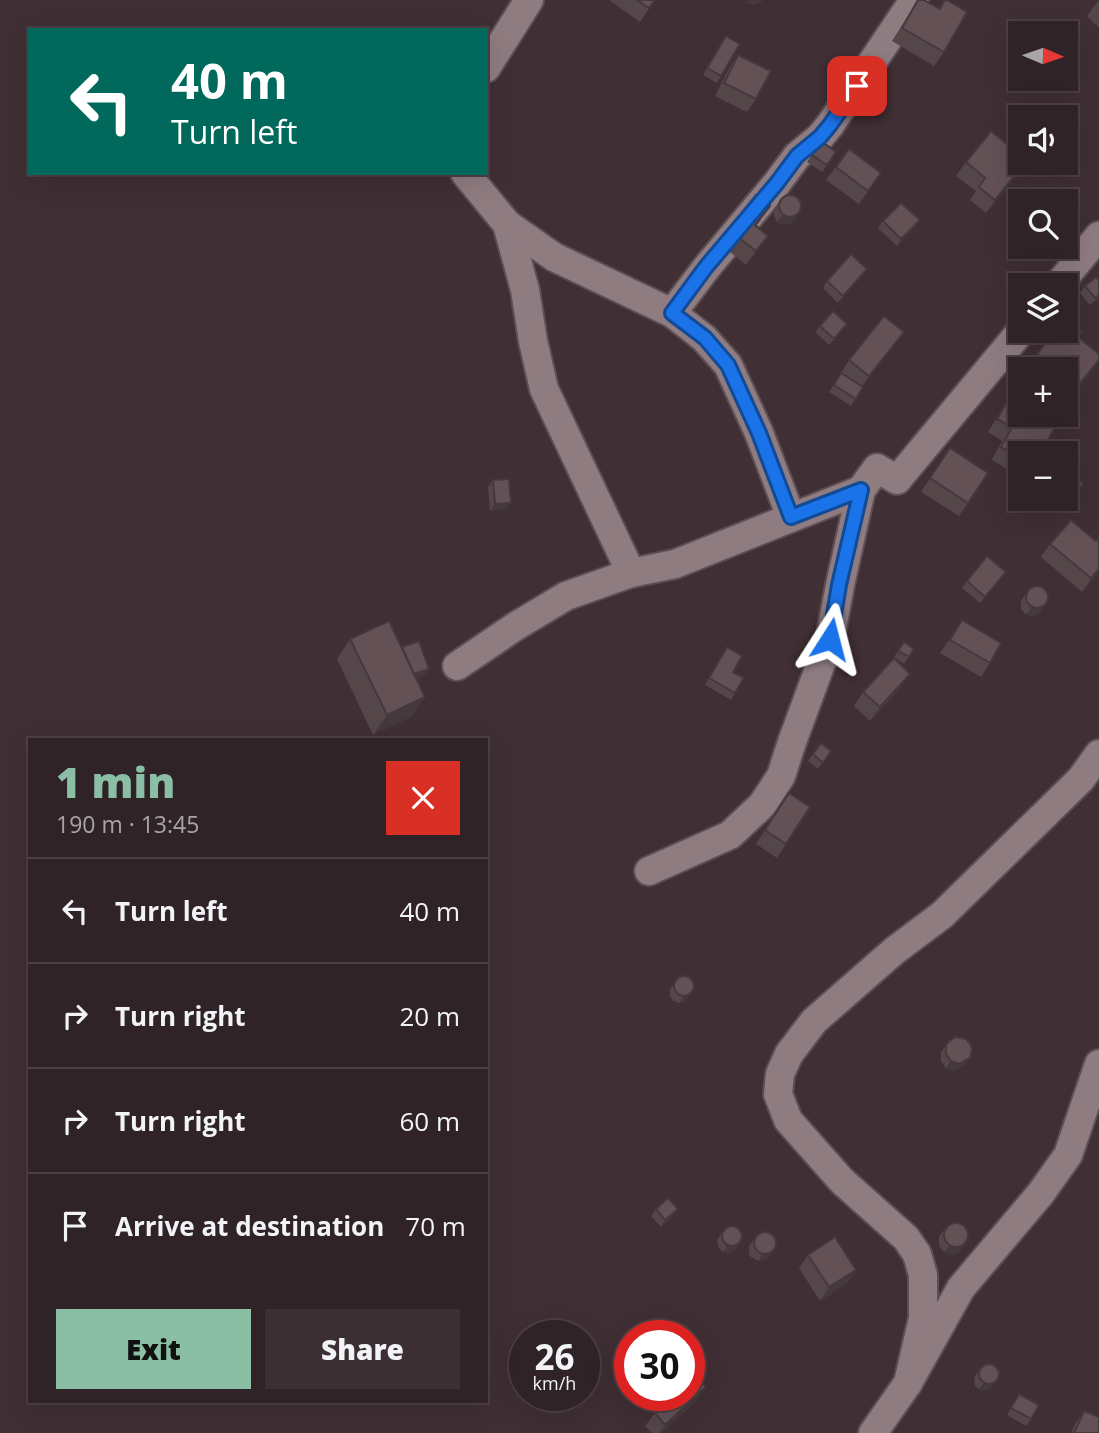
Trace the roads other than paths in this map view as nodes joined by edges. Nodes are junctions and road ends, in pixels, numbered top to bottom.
1 (529, 0) edge
2 (914, 0) edge
3 (488, 65) edge
4 (467, 175) edge
5 (507, 224) junction
6 (1099, 236) edge
7 (1068, 273) edge
8 (672, 313) junction
9 (1011, 343) edge
10 (861, 490) junction
11 (791, 517) junction
12 (632, 573) junction
13 (457, 666) dead end
14 (1099, 754) edge
15 (649, 871) dead end
16 (1099, 1064) edge
17 (908, 1383) junction
18 (873, 1433) edge

1 - 3 street
2 - 8 street
4 - 5 street
5 - 8 street
5 - 12 street
6 - 7 street
8 - 11 street
9 - 10 street
10 - 11 street
10 - 15 street
11 - 12 street
12 - 13 street
14 - 17 street
16 - 17 street
17 - 18 street

